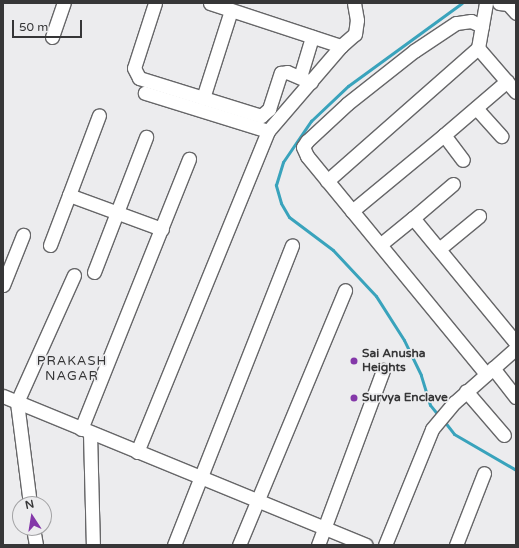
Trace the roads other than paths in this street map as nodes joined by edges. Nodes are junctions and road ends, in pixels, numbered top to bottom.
1 (64, 3) edge
2 (155, 3) edge
3 (210, 3) edge
4 (354, 3) edge
5 (486, 3) edge
6 (231, 10) junction
7 (482, 26) junction
8 (52, 37) dead end
9 (312, 37) junction
10 (341, 46) junction
11 (478, 48) junction
12 (305, 80) junction
13 (507, 81) junction
14 (516, 92) edge
15 (146, 93) dead end
16 (203, 98) junction
17 (476, 108) junction
18 (99, 115) dead end
19 (268, 131) junction
20 (444, 135) junction
21 (501, 136) dead end
22 (146, 138) dead end
23 (189, 159) dead end
24 (463, 160) dead end
25 (327, 181) junction
26 (453, 184) dead end
27 (69, 194) junction
28 (352, 211) junction
29 (117, 212) junction
30 (479, 216) dead end
31 (413, 218) junction
32 (162, 229) junction
33 (23, 234) dead end
34 (381, 244) junction
35 (50, 245) dead end
36 (292, 245) dead end
37 (440, 249) junction
38 (94, 272) dead end
39 (74, 275) dead end
40 (3, 285) edge
41 (345, 290) dead end
42 (516, 343) edge
43 (516, 348) edge
44 (384, 370) dead end
45 (490, 371) junction
46 (466, 391) junction
47 (3, 396) edge
48 (516, 397) edge
49 (17, 402) junction
50 (86, 431) junction
51 (504, 435) dead end
52 (137, 452) junction
53 (484, 473) dead end
54 (202, 477) junction
55 (29, 496) edge
56 (257, 502) junction
57 (324, 528) junction
58 (93, 545) edge
59 (174, 545) edge
60 (239, 545) edge
61 (318, 545) edge
62 (366, 545) edge
63 (385, 545) edge
64 (456, 545) edge

1 - 8 street
2 - 16 street
3 - 6 street
4 - 10 street
5 - 7 street
6 - 9 street
6 - 16 street
7 - 11 street
7 - 25 street
9 - 10 street
9 - 12 street
10 - 12 street
11 - 13 street
11 - 25 street
12 - 16 street
12 - 19 street
13 - 14 street
13 - 17 street
15 - 19 street
17 - 20 street
17 - 21 street
18 - 27 street
19 - 52 street
20 - 24 street
20 - 28 street
22 - 29 street
23 - 32 street
25 - 28 street
26 - 31 street
27 - 29 street
27 - 35 street
28 - 34 street
29 - 32 street
29 - 38 street
30 - 37 street
31 - 34 street
31 - 37 street
32 - 50 street
33 - 40 street
34 - 45 street
36 - 54 street
37 - 42 street
39 - 49 street
41 - 56 street
43 - 45 street
44 - 57 street
45 - 46 street
45 - 48 street
46 - 51 street
46 - 63 street
47 - 49 street
49 - 50 street
49 - 55 street
50 - 52 street
50 - 58 street
52 - 54 street
53 - 64 street
54 - 56 street
54 - 59 street
56 - 57 street
56 - 60 street
57 - 61 street
57 - 62 street

